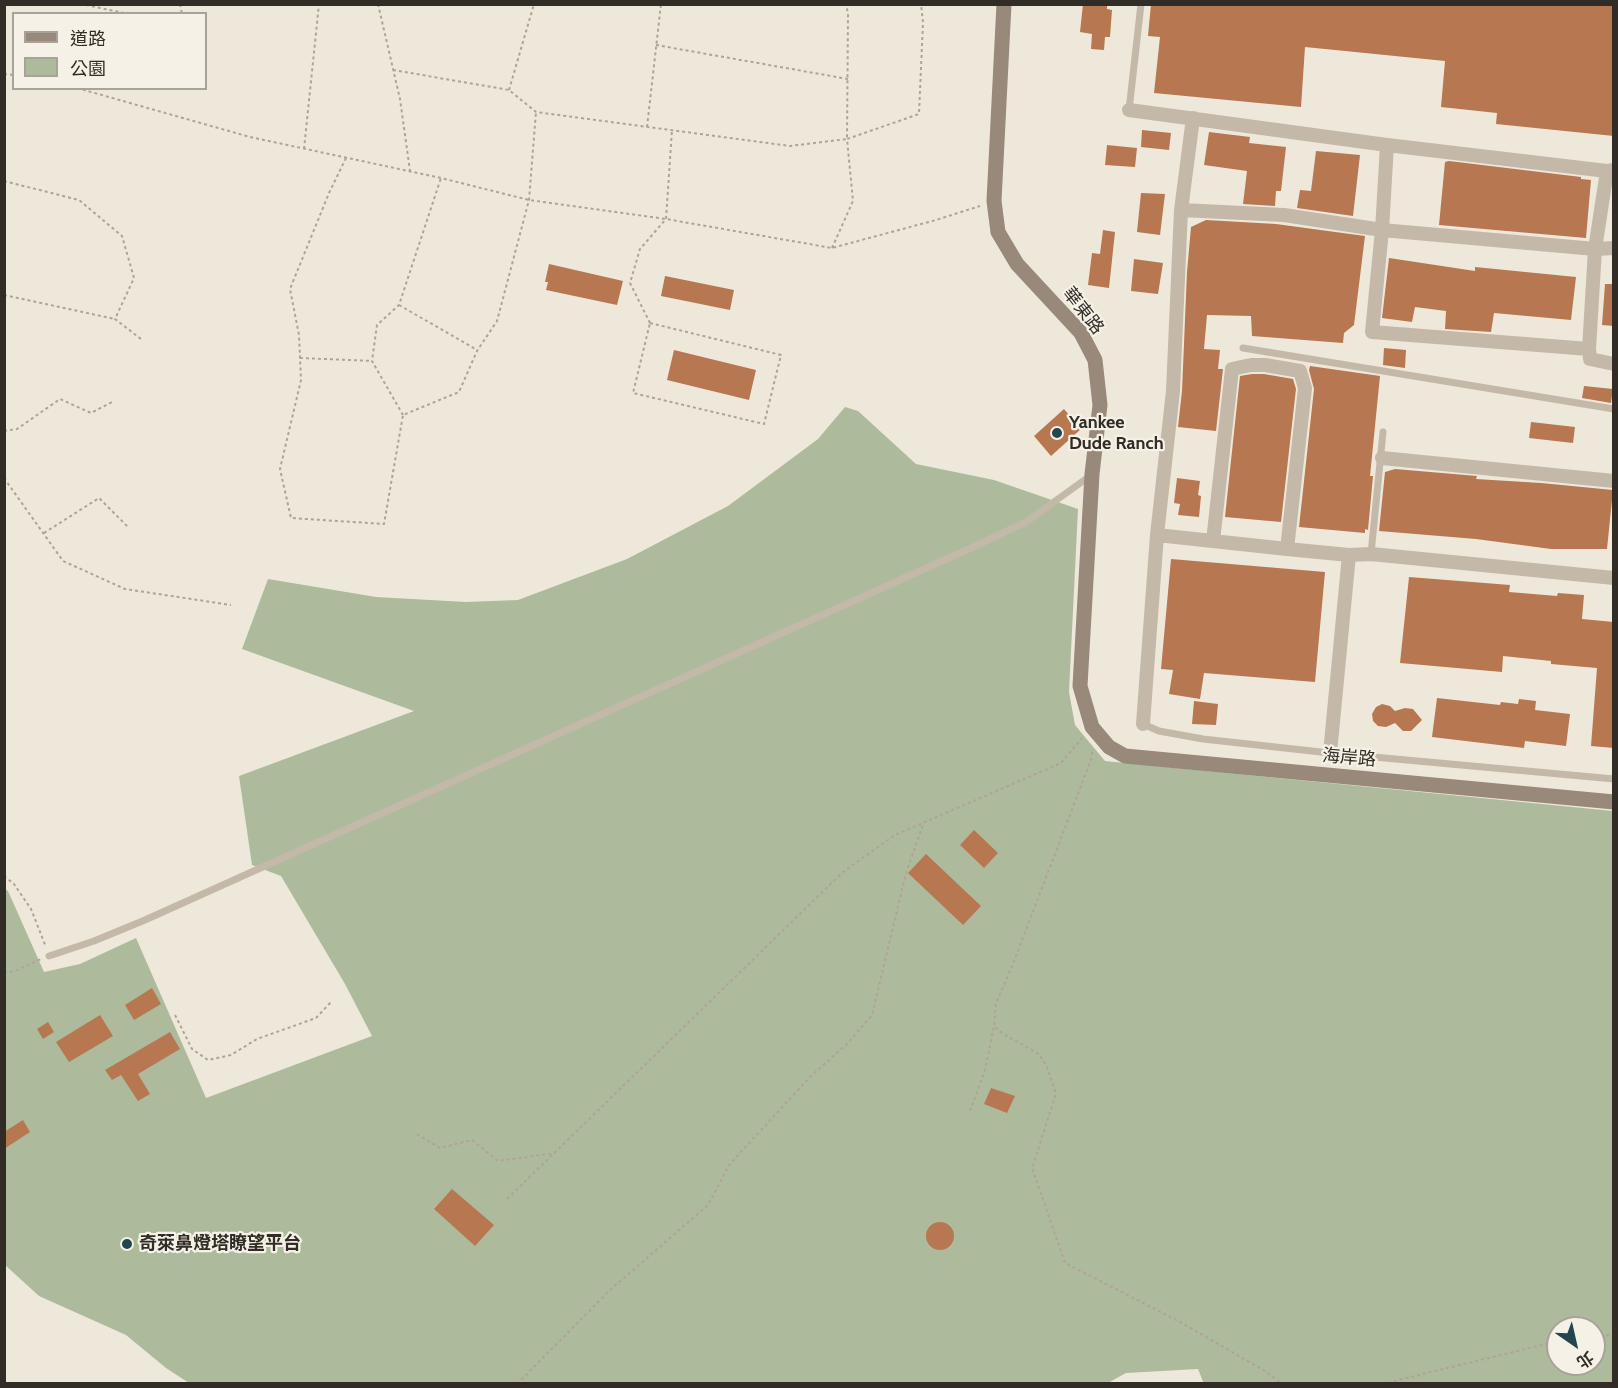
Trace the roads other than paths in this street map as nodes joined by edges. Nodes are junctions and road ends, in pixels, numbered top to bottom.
1 (1004, 4) edge
2 (1141, 4) edge
3 (1130, 110) joint
4 (1193, 118) junction
5 (1387, 145) junction
6 (1610, 170) edge
7 (1181, 210) junction
8 (1382, 230) junction
9 (1614, 248) edge
10 (1594, 249) junction
11 (1243, 348) dead end
12 (1590, 349) junction
13 (1614, 364) edge
14 (1614, 409) edge
15 (1383, 432) dead end
16 (1382, 458) junction
17 (1092, 474) junction
18 (1614, 481) edge
19 (1157, 535) junction
20 (1213, 541) junction
21 (1287, 549) junction
22 (1371, 554) junction
23 (1349, 555) junction
24 (1614, 578) edge
25 (1143, 724) joint
26 (1092, 727) joint
27 (1330, 753) junction
28 (1614, 779) edge
29 (1614, 802) edge
30 (49, 956) road end

1 - 17 main road, 華東路
2 - 3 lane
3 - 4 street
4 - 5 street
4 - 7 street
5 - 6 street
5 - 8 street
6 - 10 street
7 - 8 street
7 - 19 street
8 - 10 street
8 - 12 street
9 - 10 street
10 - 12 street
11 - 14 lane
12 - 13 street
15 - 16 lane
16 - 18 street
16 - 22 lane
17 - 26 main road, 華東路
17 - 30 lane
19 - 20 street
19 - 25 street
20 - 21 street
20 - 21 street
21 - 23 street
22 - 23 street
22 - 24 street
23 - 27 street
25 - 27 lane
26 - 29 main road, 海岸路
27 - 28 lane

